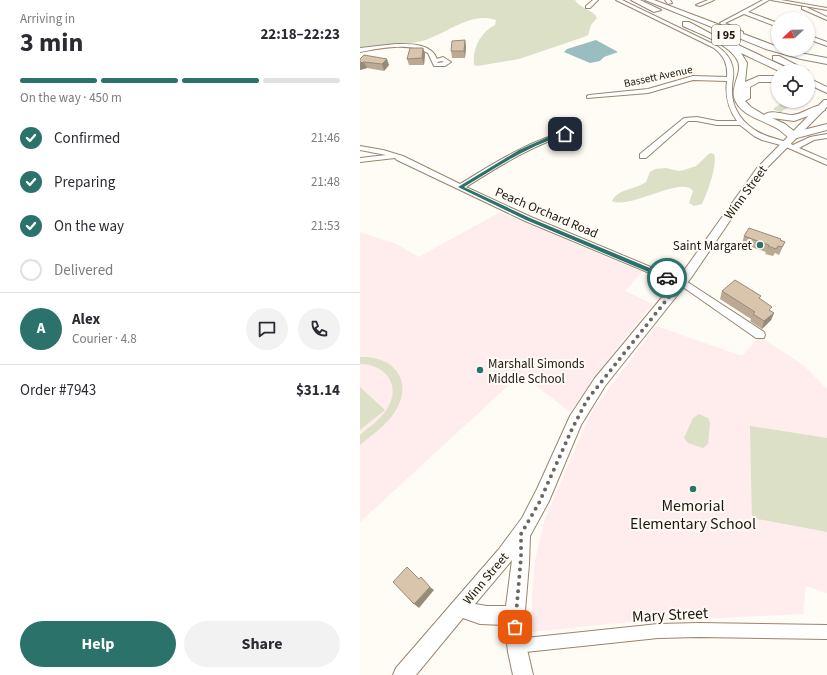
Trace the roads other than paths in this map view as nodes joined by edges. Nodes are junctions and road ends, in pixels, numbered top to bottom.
1 (596, 0) edge
2 (618, 0) edge
3 (634, 0) edge
4 (648, 0) edge
5 (712, 0) edge
6 (767, 0) edge
7 (773, 0) edge
8 (793, 3) junction
9 (698, 5) dead end
10 (588, 7) dead end
11 (827, 9) edge
12 (744, 12) junction
13 (827, 19) edge
14 (771, 22) edge
15 (686, 24) junction
16 (815, 40) edge
17 (771, 44) edge
18 (827, 44) edge
19 (360, 50) edge
20 (435, 61) dead end
21 (827, 61) edge
22 (780, 64) edge
23 (781, 64) edge
24 (731, 79) junction
25 (771, 79) edge
26 (815, 79) edge
27 (815, 83) edge
28 (825, 87) edge
29 (589, 97) dead end
30 (824, 105) edge
31 (753, 113) junction
32 (740, 123) junction
33 (804, 125) junction
34 (827, 127) edge
35 (571, 132) dead end
36 (827, 136) edge
37 (790, 143) junction
38 (360, 148) edge
39 (396, 156) junction
40 (643, 156) dead end
41 (360, 160) edge
42 (827, 163) edge
43 (460, 187) junction
44 (680, 283) junction
45 (760, 335) dead end
46 (521, 534) junction
47 (460, 607) junction
48 (515, 616) junction
49 (827, 632) edge
50 (516, 646) junction
51 (403, 675) edge
52 (522, 675) edge

1 - 10 street
2 - 24 street
3 - 15 highway, I 95
4 - 21 highway
4 - 23 highway, I 95
5 - 9 street
6 - 12 street
7 - 8 street
8 - 11 street
8 - 13 street
12 - 14 street
12 - 17 street
15 - 22 highway, I 95
15 - 31 highway
16 - 18 street
19 - 20 street
24 - 29 street, Bassett Avenue
24 - 32 street
25 - 30 highway
26 - 28 highway
27 - 28 highway
30 - 33 main road, Winn Street
31 - 33 highway
31 - 37 highway
32 - 37 street
32 - 40 street
33 - 37 main road, Winn Street
34 - 37 highway
35 - 43 street
36 - 37 street
37 - 42 street
37 - 44 main road, Winn Street
38 - 39 street, Peach Orchard Road
39 - 41 street
39 - 43 street, Peach Orchard Road
43 - 44 street, Peach Orchard Road
44 - 45 street, Peach Orchard Road
44 - 46 main road, Winn Street
46 - 47 main road, Winn Street
46 - 48 main road
47 - 48 main road, Winn Street
47 - 51 main road, Winn Street
48 - 50 main road
49 - 50 street, Mary Street
50 - 52 main road

